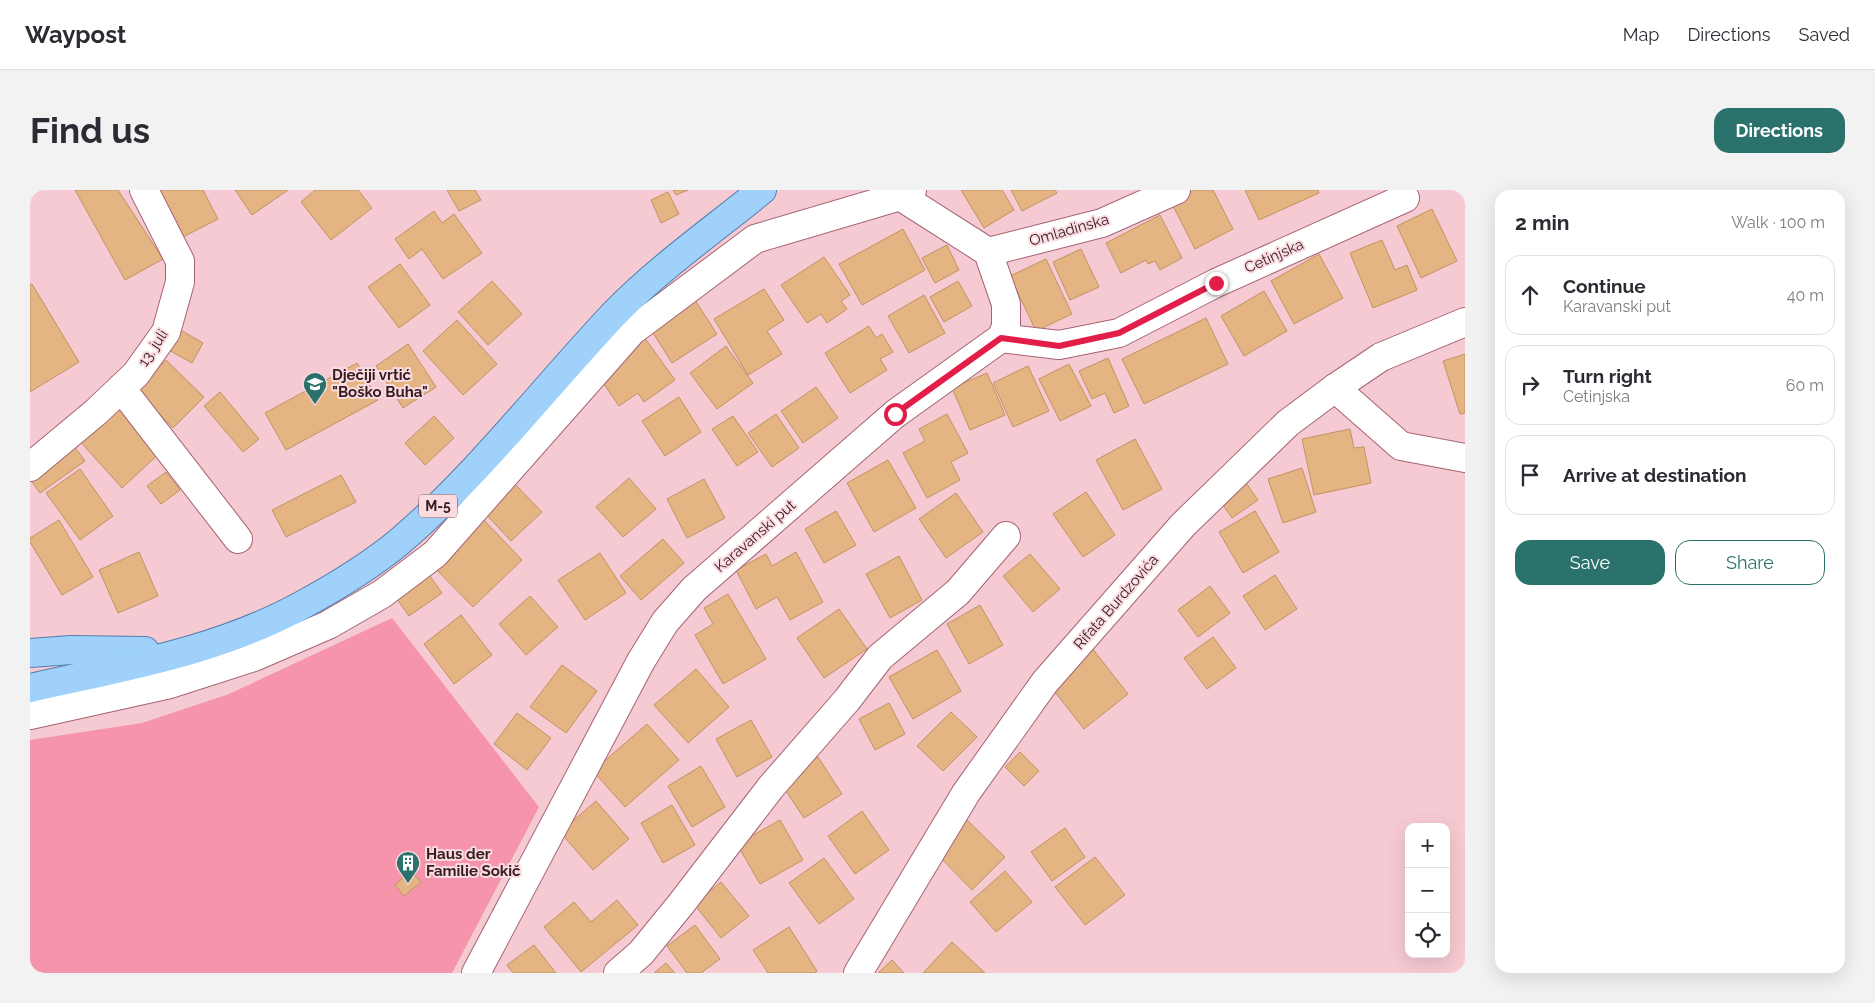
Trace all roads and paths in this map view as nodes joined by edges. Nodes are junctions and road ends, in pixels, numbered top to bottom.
1 (144, 190) edge
2 (762, 190) edge
3 (1176, 190) edge
4 (906, 193) edge
5 (1405, 198) dead end
6 (988, 252) junction
7 (1465, 322) edge
8 (1001, 338) junction
9 (121, 388) junction
10 (1335, 388) junction
11 (1465, 458) edge
12 (30, 467) edge
13 (1006, 536) dead end
14 (238, 539) dead end
15 (189, 651) junction
16 (30, 653) edge
17 (30, 688) edge
18 (30, 715) edge
19 (476, 973) edge
20 (618, 973) edge
21 (858, 973) edge

1 - 9 street, 13. juli
2 - 15 main road, M-5
3 - 6 street, Omladinska
4 - 6 street
4 - 18 street
5 - 8 street, Cetinjska
6 - 8 street
7 - 10 street, Rifata Burdzovića
8 - 19 street, Karavanski put
9 - 12 street, 13. juli
9 - 14 street
10 - 11 street
10 - 21 street, Rifata Burdzovića
13 - 20 street
15 - 16 main road
15 - 17 main road, M-5

